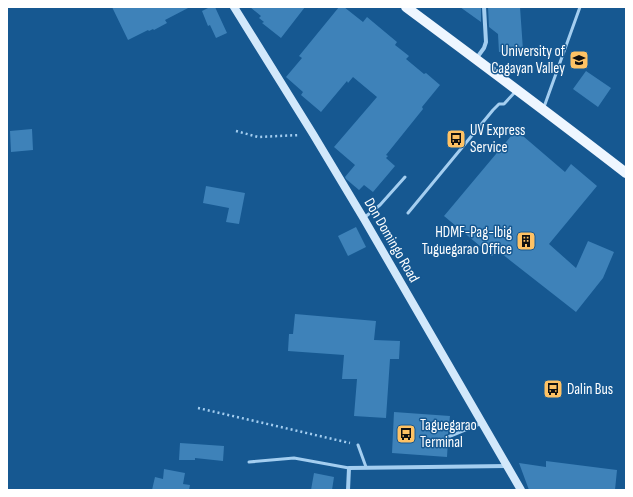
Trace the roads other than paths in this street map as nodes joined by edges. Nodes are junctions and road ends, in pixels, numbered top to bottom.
1 (234, 7) edge
2 (406, 7) edge
3 (484, 7) edge
4 (580, 7) edge
5 (476, 59) junction
6 (516, 90) junction
7 (543, 109) junction
8 (626, 173) edge
9 (405, 177) dead end
10 (408, 213) dead end
11 (364, 218) junction
12 (482, 423) junction
13 (448, 437) dead end
14 (358, 445) road end
15 (249, 462) dead end
16 (506, 466) junction
17 (366, 467) junction
18 (349, 468) junction
19 (348, 490) edge
20 (521, 490) edge

1 - 11 main road, Don Domingo Road
2 - 5 main road
3 - 5 street
4 - 7 lane
5 - 6 main road
6 - 7 main road
6 - 10 lane
7 - 8 main road
9 - 11 lane
11 - 12 main road, Don Domingo Road
12 - 13 lane
12 - 16 main road, Don Domingo Road
14 - 17 lane
15 - 18 lane
16 - 17 street
16 - 20 main road, Don Domingo Road
17 - 18 street
18 - 19 street

